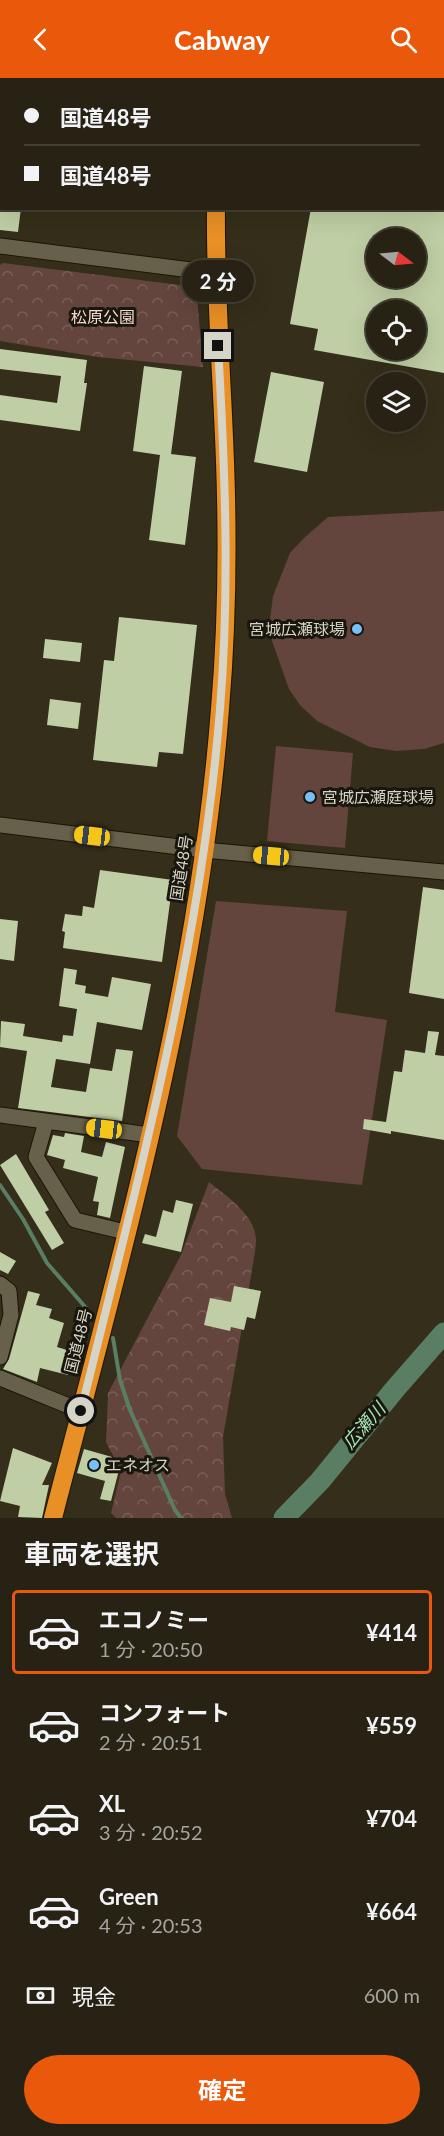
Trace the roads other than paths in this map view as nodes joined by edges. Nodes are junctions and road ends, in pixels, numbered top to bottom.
1 (216, 210) edge
2 (0, 246) edge
3 (215, 273) junction
4 (0, 825) edge
5 (204, 850) junction
6 (444, 872) edge
7 (0, 1116) edge
8 (46, 1122) junction
9 (150, 1135) junction
10 (125, 1232) junction
11 (0, 1284) edge
12 (0, 1357) edge
13 (0, 1378) edge
14 (81, 1411) junction
15 (53, 1518) edge

1 - 3 highway, 国道48号
2 - 3 street
3 - 5 highway, 国道48号
4 - 5 street
5 - 6 street
5 - 9 highway, 国道48号
7 - 8 street
8 - 9 street
8 - 10 street
9 - 10 highway, 国道48号
10 - 14 highway, 国道48号
11 - 12 street
13 - 14 street
14 - 15 highway, 国道48号

